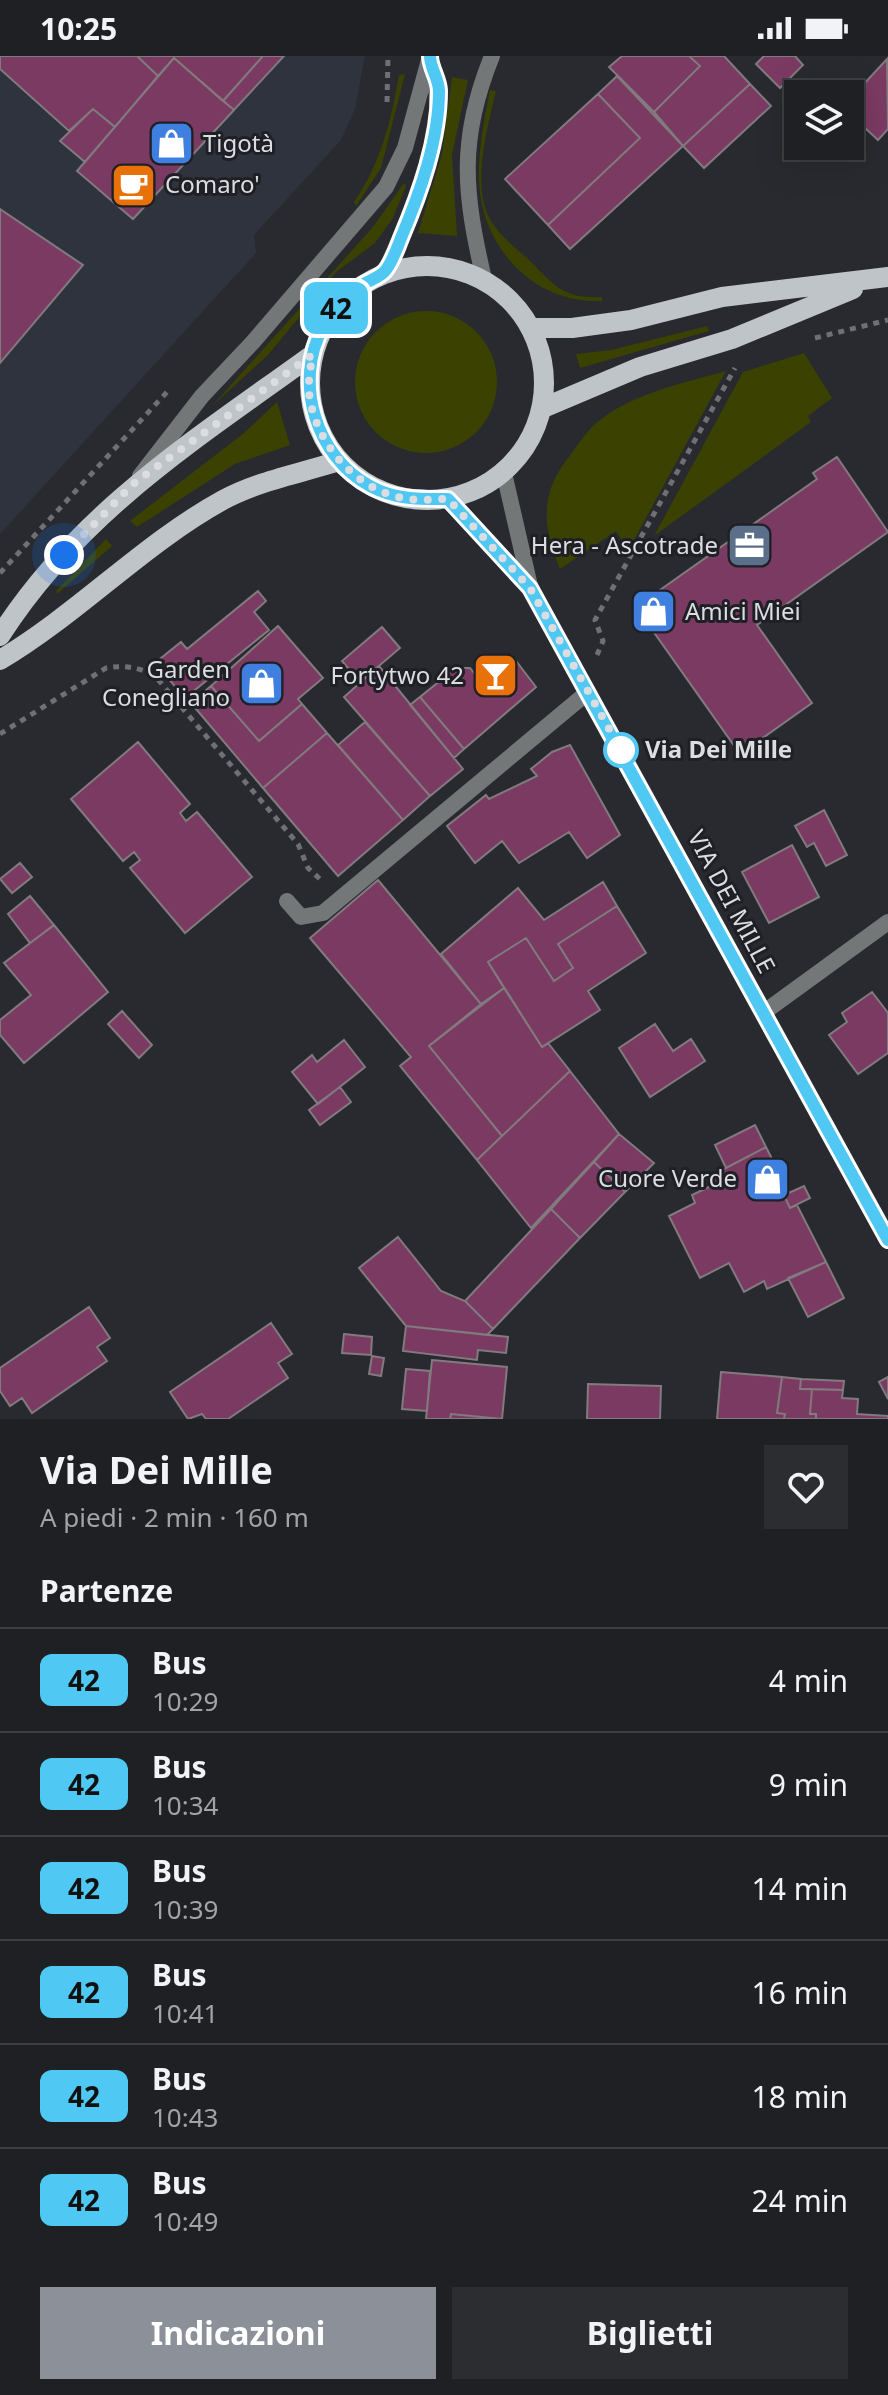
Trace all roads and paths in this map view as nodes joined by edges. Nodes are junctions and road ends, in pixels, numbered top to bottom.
1 (388, 56) edge
2 (492, 56) edge
3 (430, 59) edge
4 (385, 113) dead end
5 (384, 273) junction
6 (484, 279) junction
7 (880, 279) edge
8 (532, 328) junction
9 (312, 355) junction
10 (737, 358) dead end
11 (174, 385) dead end
12 (543, 408) junction
13 (339, 461) junction
14 (504, 473) junction
15 (133, 484) junction
16 (448, 499) junction
17 (0, 573) edge
18 (530, 588) junction
19 (0, 636) edge
20 (597, 655) dead end
21 (0, 660) edge
22 (588, 692) junction
23 (0, 734) edge
24 (331, 884) dead end
25 (287, 901) dead end
26 (888, 922) edge
27 (763, 1013) junction
28 (888, 1240) edge

1 - 4 path
2 - 6 street
3 - 5 street
3 - 15 street
5 - 6 main road
5 - 9 main road
6 - 8 main road
7 - 8 main road
7 - 12 main road
8 - 12 main road
9 - 13 main road
9 - 15 main road
10 - 20 path
11 - 17 path
12 - 14 main road
13 - 16 main road
13 - 21 main road
14 - 16 main road
14 - 18 street
15 - 19 main road
16 - 18 street
18 - 22 street, VIA DEI MILLE
22 - 25 street
22 - 27 street, VIA DEI MILLE
23 - 24 path
26 - 27 street
27 - 28 street, VIA DEI MILLE

